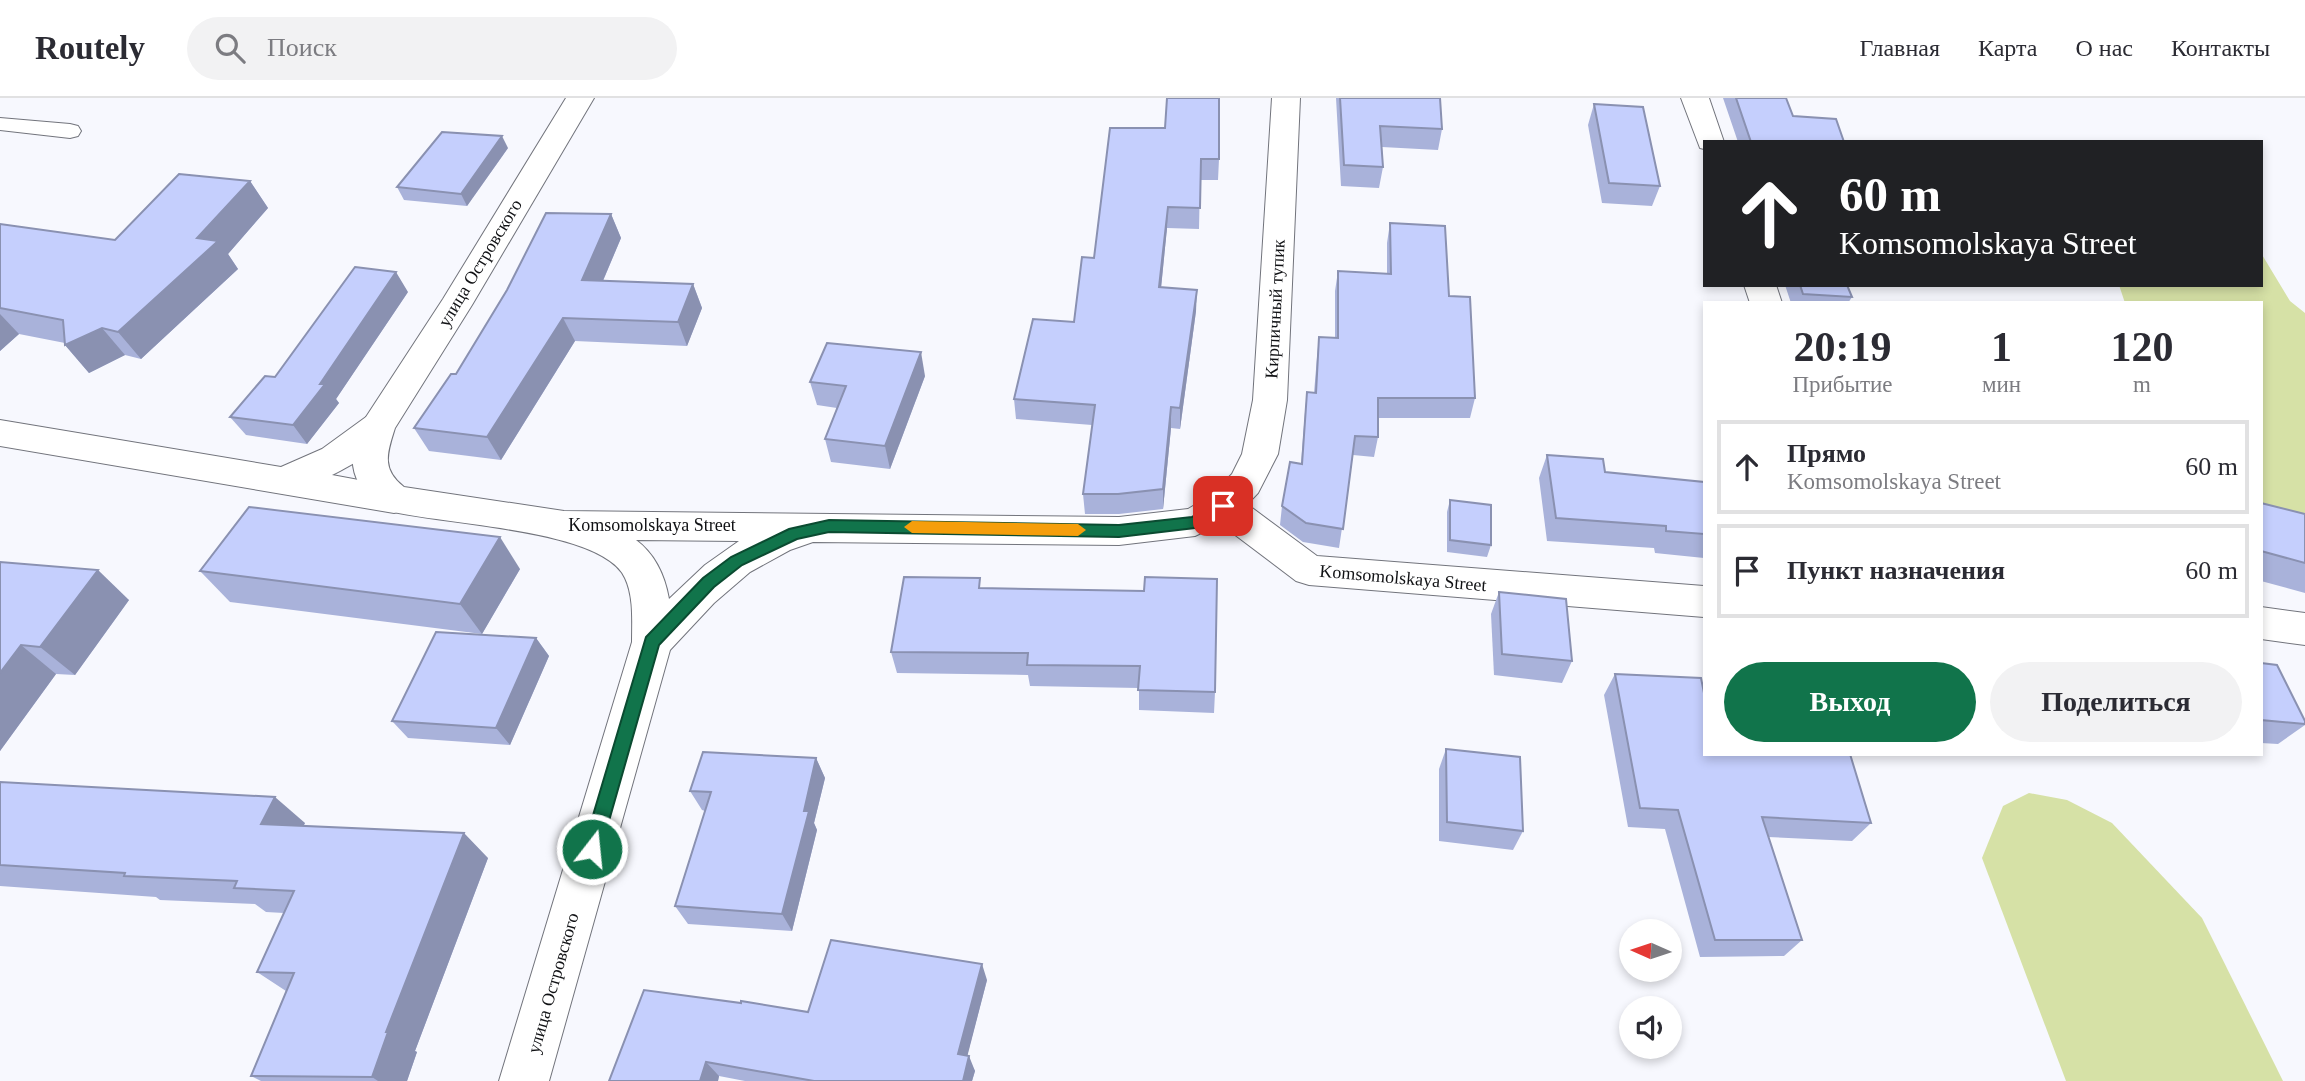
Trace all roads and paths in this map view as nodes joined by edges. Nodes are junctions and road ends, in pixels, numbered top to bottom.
1 (580, 98) edge
2 (1286, 98) edge
3 (1695, 98) edge
4 (0, 124) edge
5 (70, 131) dead end
6 (1709, 140) edge
7 (378, 426) junction
8 (0, 433) edge
9 (283, 479) junction
10 (394, 499) junction
11 (1223, 506) junction
12 (564, 525) junction
13 (829, 526) junction
14 (1703, 603) edge
15 (2263, 623) edge
16 (2305, 629) edge
17 (652, 642) junction
18 (524, 1081) edge

1 - 7 street, улица Островского
2 - 11 street, Кирпичный тупик
3 - 6 street
4 - 5 lane
7 - 9 street, улица Островского
7 - 10 street, улица Островского
8 - 9 street, Komsomolskaya Street
9 - 10 street, Komsomolskaya Street
10 - 12 street, Komsomolskaya Street
11 - 13 street, Komsomolskaya Street
11 - 14 street, Komsomolskaya Street
12 - 13 street, Komsomolskaya Street
12 - 17 street, улица Островского
13 - 17 street, улица Островского
15 - 16 street
17 - 18 street, улица Островского

